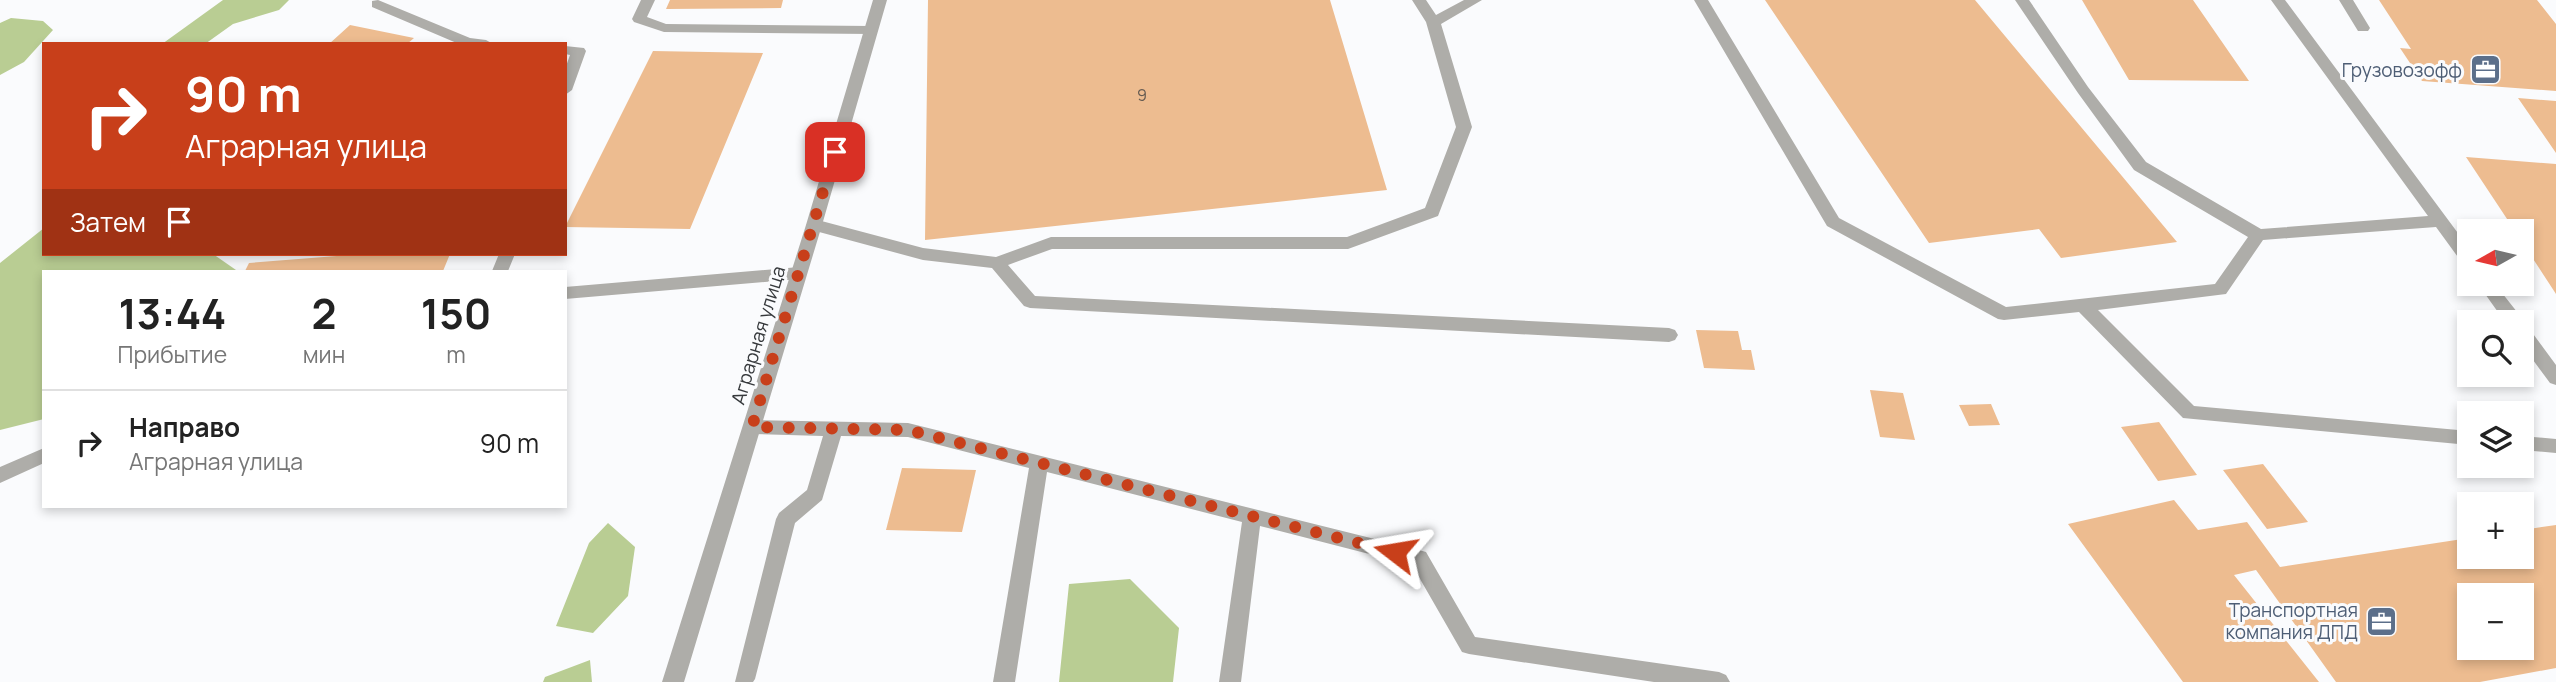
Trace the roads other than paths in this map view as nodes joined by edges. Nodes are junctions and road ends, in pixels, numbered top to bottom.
1 (648, 0) edge
2 (880, 0) edge
3 (1419, 0) edge
4 (1475, 0) edge
5 (1701, 0) edge
6 (2022, 0) edge
7 (2278, 0) edge
8 (2346, 0) edge
9 (377, 4) dead end
10 (1433, 22) junction
11 (2363, 27) dead end
12 (871, 30) junction
13 (467, 42) edge
14 (567, 50) edge
15 (567, 84) edge
16 (2440, 221) junction
17 (814, 225) junction
18 (2258, 235) junction
19 (2457, 244) edge
20 (998, 262) junction
21 (799, 273) junction
22 (567, 293) edge
23 (2495, 296) edge
24 (2083, 305) junction
25 (2506, 310) edge
26 (1669, 335) dead end
27 (2534, 349) edge
28 (2556, 379) edge
29 (752, 427) junction
30 (834, 429) junction
31 (2457, 437) edge
32 (2534, 444) edge
33 (2556, 446) edge
34 (42, 456) edge
35 (1039, 463) junction
36 (0, 475) edge
37 (1252, 516) junction
38 (744, 680) dead end
39 (673, 682) edge
40 (1004, 682) edge
41 (1230, 682) edge
42 (1719, 682) edge

1 - 12 street
2 - 12 street, Аграрная улица
3 - 10 street
4 - 10 street
5 - 24 street
6 - 18 street
7 - 16 street
8 - 11 street
9 - 13 street
10 - 20 street
12 - 17 street, Аграрная улица
14 - 15 street
16 - 18 street
16 - 19 street
17 - 20 street
17 - 21 street, Аграрная улица
18 - 24 street
20 - 26 street
21 - 22 street
21 - 29 street, Аграрная улица
23 - 25 street
24 - 31 street
27 - 28 street
29 - 30 street
29 - 39 street, Аграрная улица
30 - 35 street
30 - 38 street
32 - 33 street
34 - 36 street
35 - 37 street
35 - 40 street
37 - 41 street
37 - 42 street

